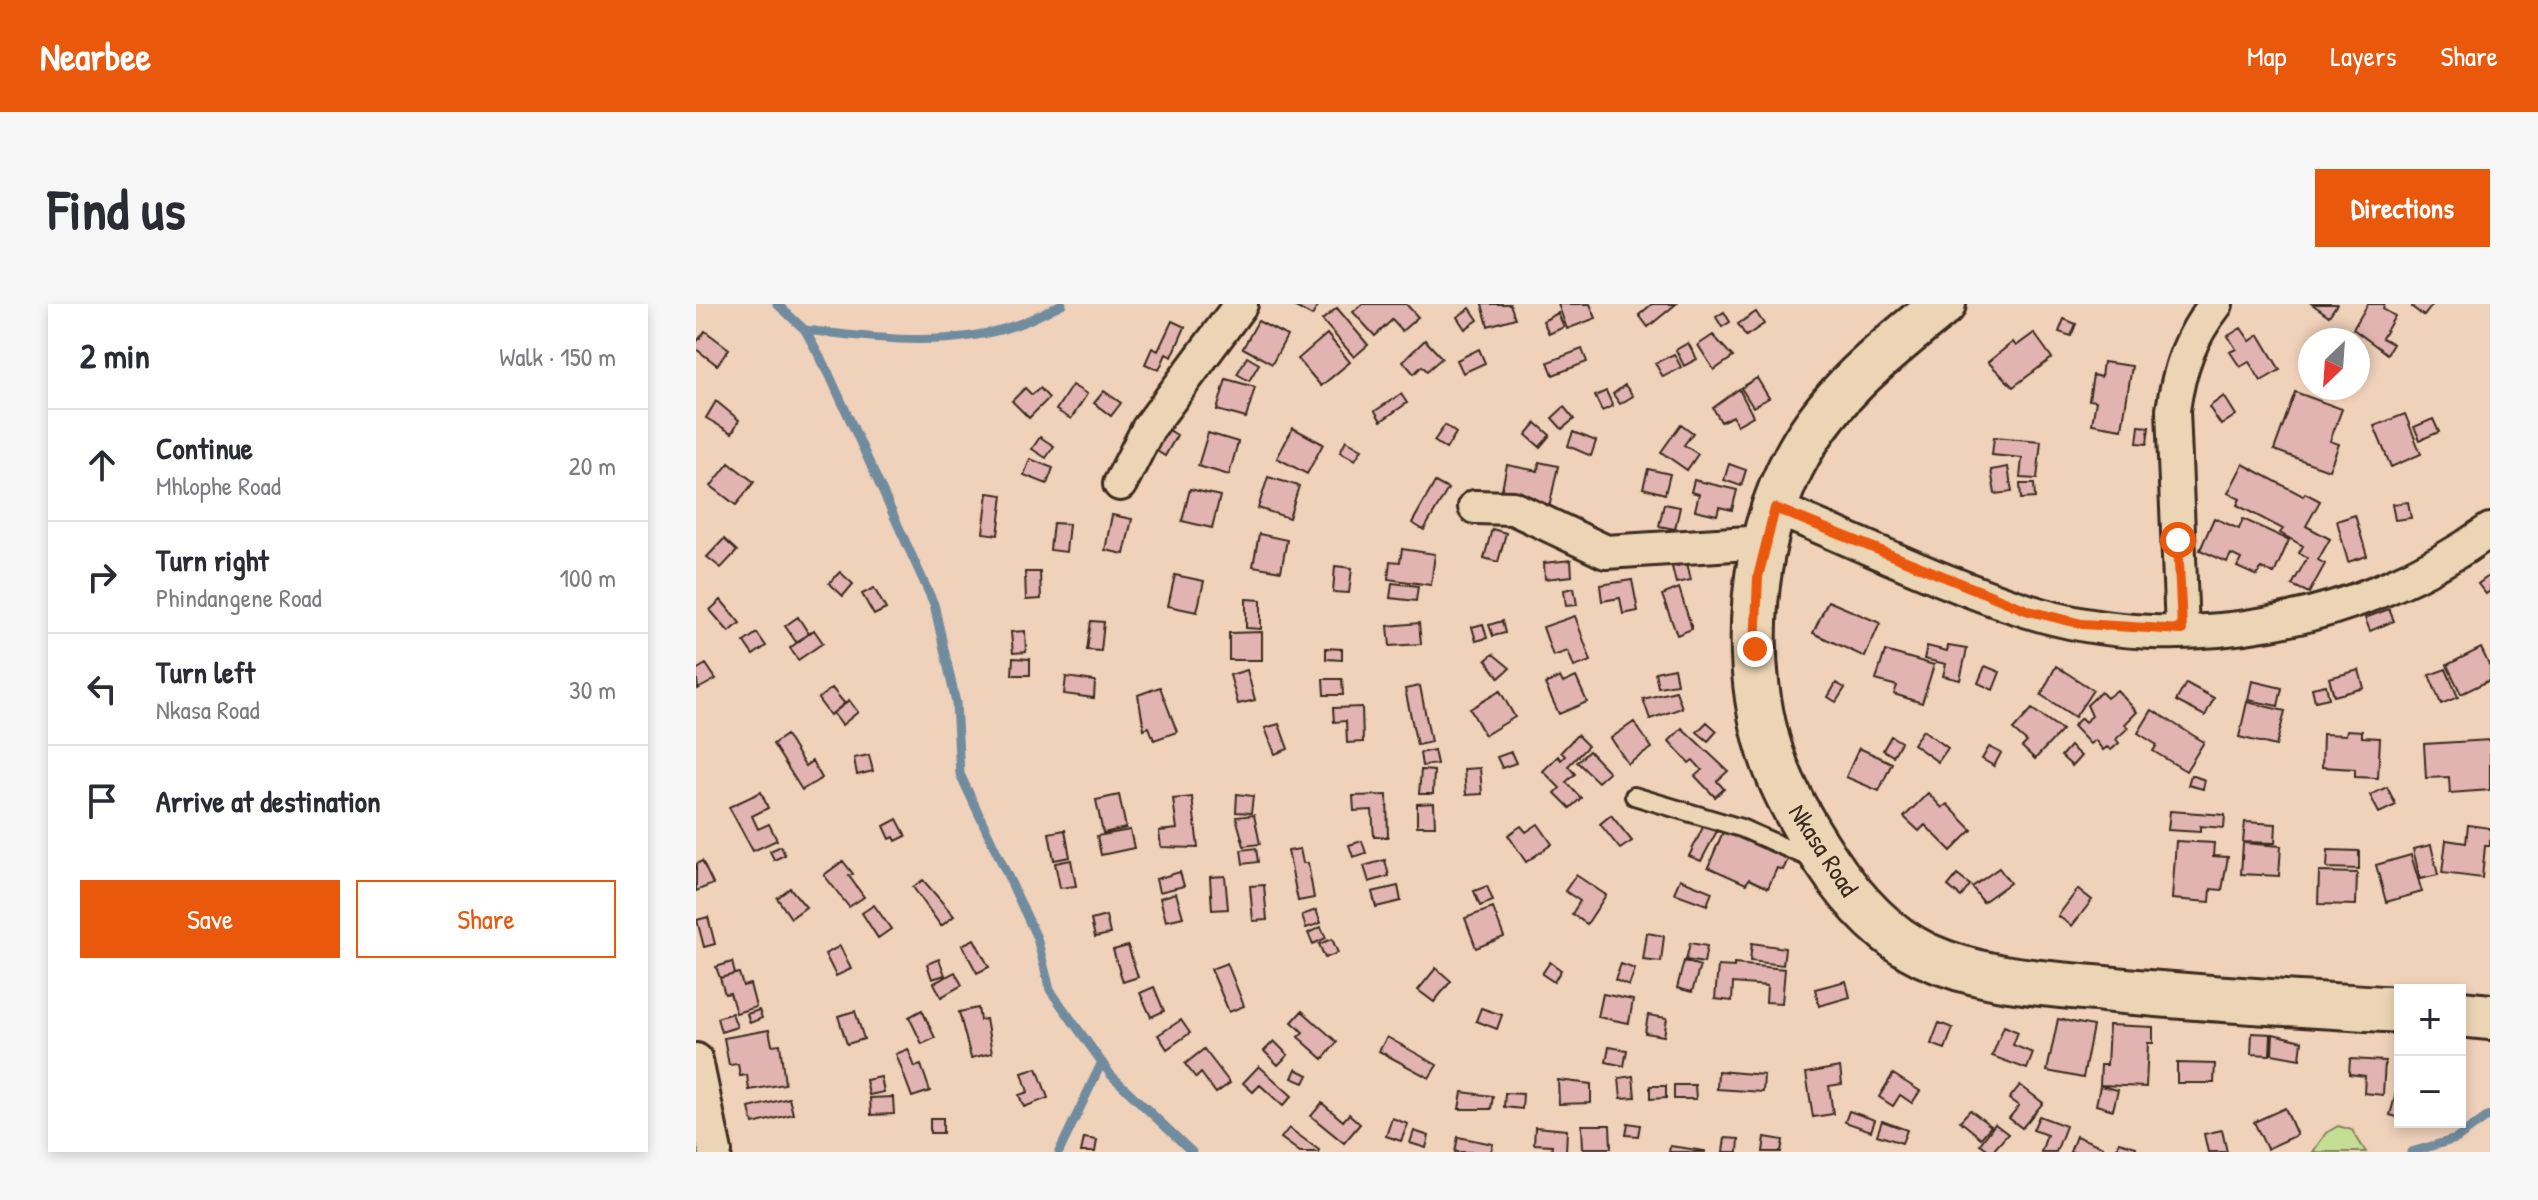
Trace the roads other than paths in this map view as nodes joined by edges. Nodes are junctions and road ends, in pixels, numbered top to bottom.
1 (1241, 304) edge
2 (1943, 304) edge
3 (2216, 304) edge
4 (1120, 484) dead end
5 (1475, 507) dead end
6 (1770, 525) junction
7 (2490, 530) edge
8 (2182, 630) junction
9 (1634, 796) dead end
10 (1830, 867) junction
11 (2394, 1010) edge
12 (2466, 1015) edge
13 (2490, 1017) edge
14 (696, 1060) edge
15 (715, 1152) edge

1 - 4 street
2 - 6 street, Nkasa Road
3 - 8 street
5 - 6 street
6 - 8 street
6 - 10 street, Nkasa Road
7 - 8 street
9 - 10 lane
10 - 11 street, Nkasa Road
12 - 13 street
14 - 15 street

